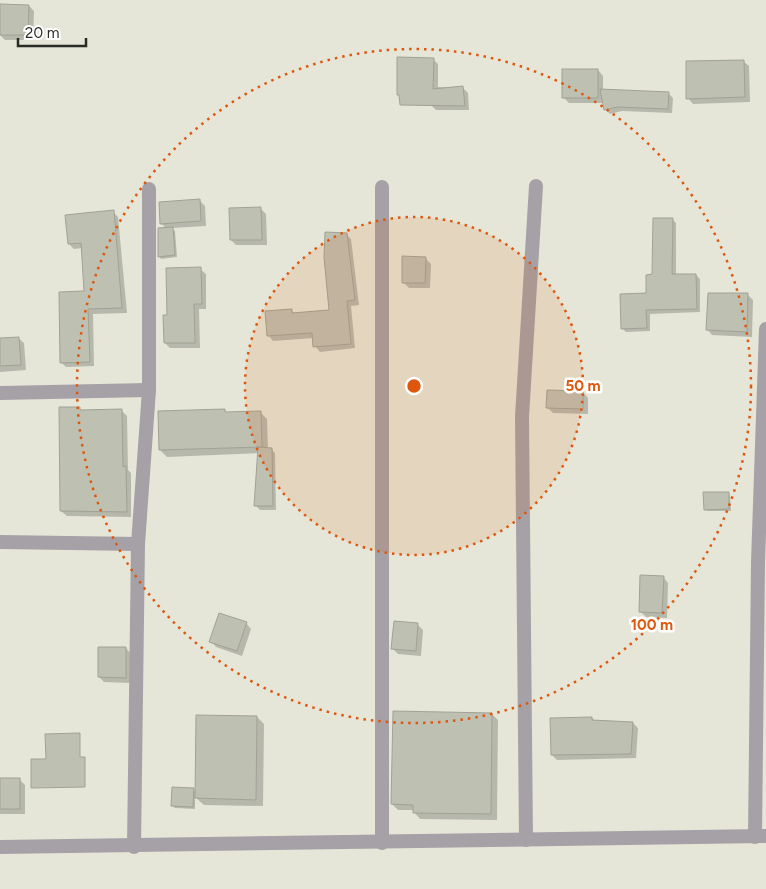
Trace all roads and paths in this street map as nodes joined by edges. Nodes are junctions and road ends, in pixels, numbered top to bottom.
1 (536, 186) dead end
2 (382, 187) dead end
3 (149, 189) dead end
4 (766, 329) edge
5 (149, 390) junction
6 (0, 393) edge
7 (0, 542) edge
8 (138, 544) junction
9 (760, 837) edge
10 (526, 840) junction
11 (382, 843) junction
12 (0, 847) edge
13 (134, 847) junction

1 - 10 street
2 - 11 street
3 - 5 street
4 - 9 street
5 - 6 street
5 - 8 street
7 - 8 street
8 - 13 street
9 - 10 street
10 - 11 street
11 - 13 street
12 - 13 street

